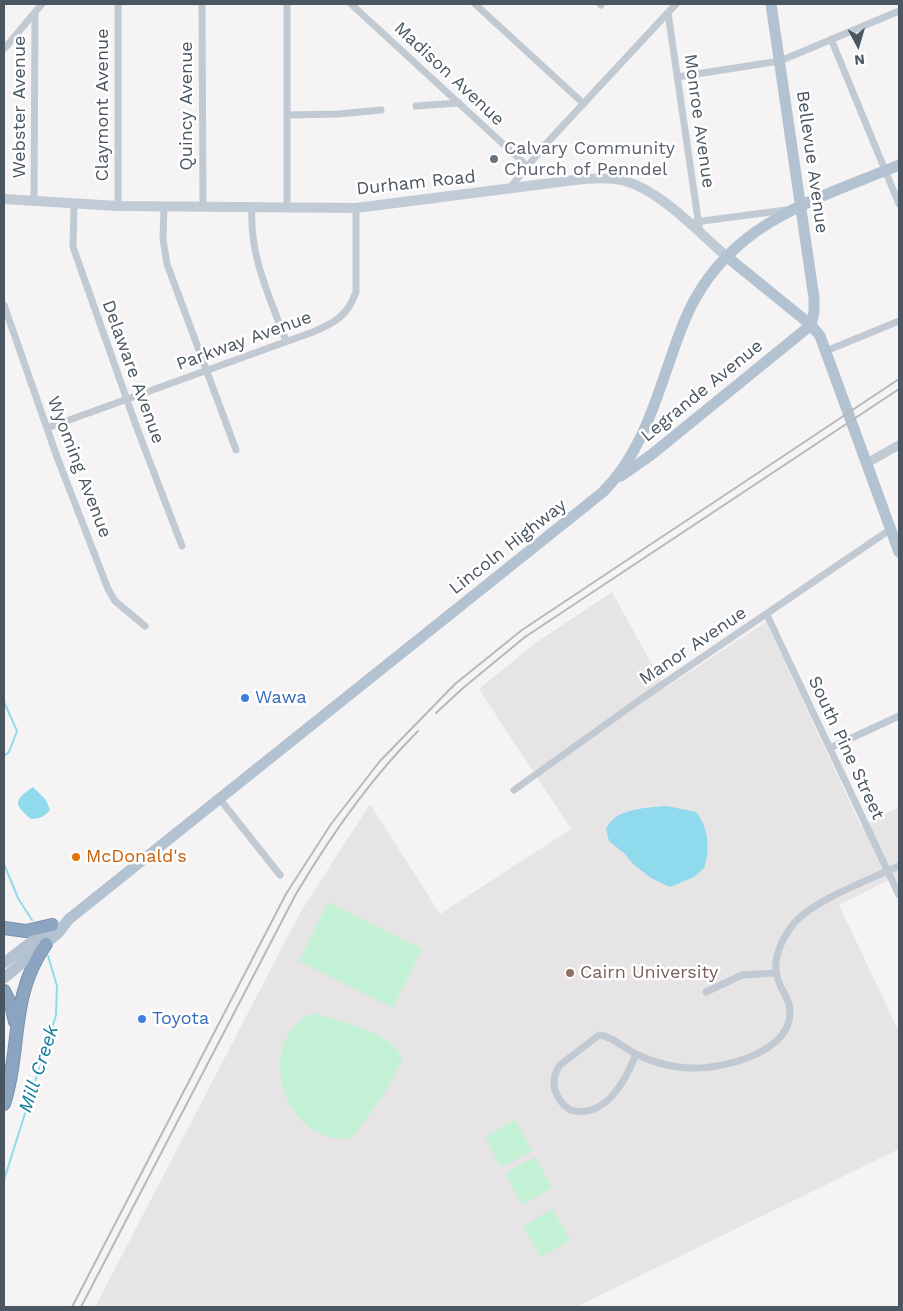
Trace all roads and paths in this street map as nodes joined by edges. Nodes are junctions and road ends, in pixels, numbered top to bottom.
1 (42, 4) edge
2 (118, 4) edge
3 (202, 4) edge
4 (287, 4) edge
5 (351, 4) edge
6 (475, 4) edge
7 (676, 4) edge
8 (771, 4) edge
9 (899, 11) edge
10 (35, 13) junction
11 (668, 13) junction
12 (831, 39) junction
13 (4, 49) edge
14 (780, 61) junction
15 (677, 77) junction
16 (459, 103) junction
17 (584, 104) junction
18 (416, 106) dead end
19 (381, 110) dead end
20 (287, 115) junction
21 (899, 165) edge
22 (526, 166) junction
23 (886, 171) junction
24 (509, 189) junction
25 (4, 199) edge
26 (34, 202) junction
27 (899, 204) edge
28 (74, 205) junction
29 (118, 206) junction
30 (164, 207) junction
31 (797, 207) junction
32 (203, 208) junction
33 (252, 208) junction
34 (287, 208) junction
35 (356, 208) junction
36 (693, 223) junction
37 (726, 256) junction
38 (4, 305) edge
39 (899, 321) edge
40 (811, 326) junction
41 (286, 341) junction
42 (826, 351) junction
43 (206, 370) junction
44 (126, 399) junction
45 (47, 428) junction
46 (899, 445) edge
47 (236, 450) dead end
48 (867, 463) junction
49 (613, 482) junction
50 (891, 529) junction
51 (182, 546) dead end
52 (899, 552) edge
53 (766, 615) junction
54 (145, 626) dead end
55 (899, 716) edge
56 (830, 748) junction
57 (514, 790) dead end
58 (219, 798) junction
59 (899, 866) edge
60 (888, 871) junction
61 (280, 875) dead end
62 (899, 895) edge
63 (69, 919) junction
64 (52, 925) junction
65 (4, 928) edge
66 (46, 944) junction
67 (4, 963) edge
68 (776, 973) junction
69 (4, 978) edge
70 (4, 991) edge
71 (706, 992) dead end
72 (16, 1029) junction
73 (636, 1054) junction
74 (4, 1104) edge

1 - 10 street
2 - 29 street, Claymont Avenue
3 - 32 street, Quincy Avenue
4 - 20 street
5 - 16 street, Madison Avenue
6 - 17 street
7 - 11 street
8 - 14 main road, Bellevue Avenue
9 - 12 street
10 - 13 street
10 - 26 street, Webster Avenue
11 - 15 street, Monroe Avenue
11 - 17 street
12 - 14 street
12 - 23 street
14 - 15 street
14 - 31 main road, Bellevue Avenue
15 - 36 street, Monroe Avenue
16 - 18 street
16 - 22 street, Madison Avenue
17 - 22 street
19 - 20 street
20 - 34 street
21 - 23 main road, Lincoln Highway
22 - 24 street
23 - 27 street
23 - 31 main road, Lincoln Highway
24 - 35 main road, Durham Road
24 - 36 main road, Durham Road
25 - 26 main road, Durham Road
26 - 28 main road, Durham Road
28 - 29 main road, Durham Road
28 - 44 street, Delaware Avenue
29 - 30 main road, Durham Road
30 - 32 main road, Durham Road
30 - 43 street
31 - 36 street
31 - 37 main road, Lincoln Highway
31 - 40 main road, Bellevue Avenue
32 - 33 main road, Durham Road
33 - 34 main road, Durham Road
33 - 41 street
34 - 35 main road, Durham Road
35 - 41 street, Parkway Avenue
36 - 37 main road, Durham Road
37 - 40 main road, Durham Road
37 - 49 main road, Lincoln Highway
38 - 45 street, Wyoming Avenue
39 - 42 street
40 - 42 main road, Durham Road
40 - 49 main road, Legrande Avenue
41 - 43 street, Parkway Avenue
42 - 48 main road, Durham Road
43 - 44 street, Parkway Avenue
43 - 47 street
44 - 45 street, Parkway Avenue
44 - 51 street, Delaware Avenue
45 - 54 street, Wyoming Avenue
46 - 48 street
48 - 50 main road, Durham Road
49 - 58 main road, Lincoln Highway
50 - 52 main road, Durham Road
50 - 53 street, Manor Avenue
53 - 56 street, South Pine Street
53 - 57 street, Manor Avenue
55 - 56 street
56 - 60 street, South Pine Street
58 - 61 street
58 - 63 main road, Lincoln Highway
59 - 60 street
60 - 62 street, South Pine Street
60 - 68 street
63 - 64 main road
63 - 66 main road
64 - 65 highway
64 - 67 main road
66 - 69 main road
66 - 72 highway
68 - 71 street
68 - 73 street
70 - 72 highway
72 - 74 highway
73 - 73 street

